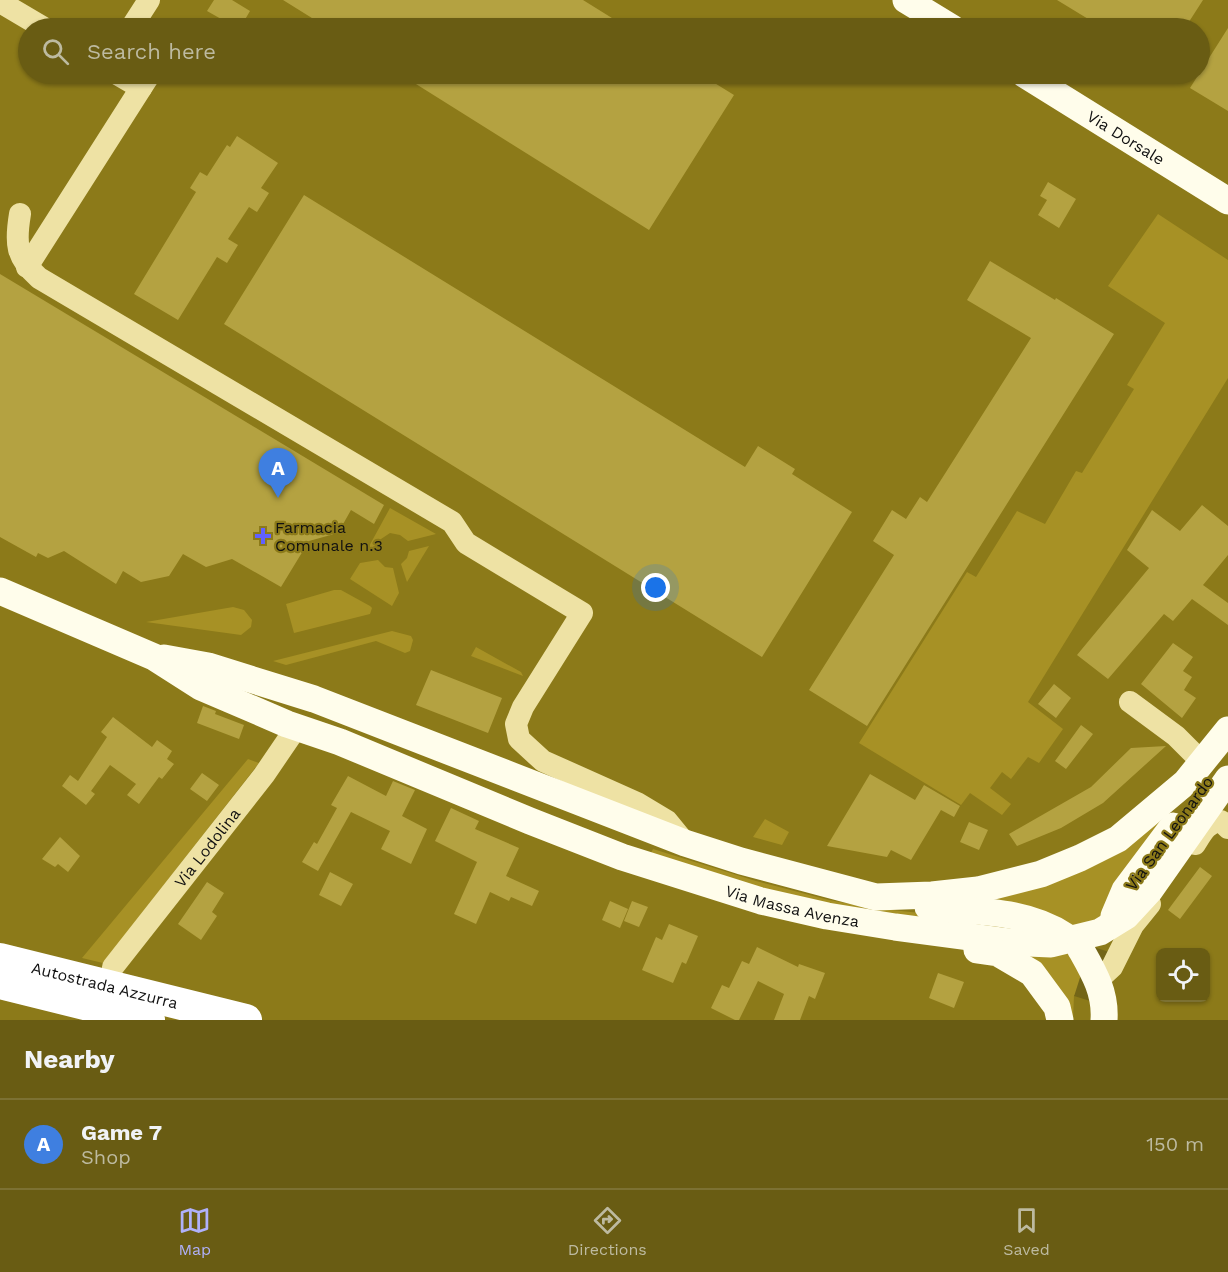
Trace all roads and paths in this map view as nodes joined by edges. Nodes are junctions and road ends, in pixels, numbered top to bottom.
1 (149, 0) edge
2 (906, 0) edge
3 (0, 2) edge
4 (27, 18) edge
5 (137, 18) edge
6 (936, 18) edge
7 (143, 84) edge
8 (1040, 84) edge
9 (1228, 201) edge
10 (20, 214) dead end
11 (27, 267) junction
12 (0, 591) edge
13 (154, 657) junction
14 (305, 696) junction
15 (1130, 702) dead end
16 (298, 728) junction
17 (1228, 730) edge
18 (1228, 753) edge
19 (1203, 763) junction
20 (1228, 779) edge
21 (1228, 828) edge
22 (685, 843) junction
23 (622, 857) junction
24 (876, 897) junction
25 (1093, 938) junction
26 (0, 959) edge
27 (0, 982) edge
28 (67, 987) junction
29 (115, 989) junction
30 (1094, 1005) edge
31 (149, 1020) edge
32 (246, 1020) edge
33 (1060, 1020) edge

1 - 5 street
2 - 6 main road
3 - 4 street
7 - 11 street
8 - 9 main road, Via Dorsale
10 - 11 street
11 - 22 street
12 - 13 main road, Via Massa Avenza
13 - 14 main road, Via Massa Avenza
13 - 16 main road, Via Massa Avenza
14 - 16 street
14 - 16 street
14 - 22 main road, Via Massa Avenza
15 - 19 street
16 - 23 main road, Via Massa Avenza
16 - 29 street, Via Lodolina
17 - 19 main road, Via Massa Avenza
18 - 25 main road, Via San Leonardo
19 - 24 main road, Via Massa Avenza
20 - 23 main road, Via Massa Avenza
21 - 30 street
22 - 24 main road, Via Massa Avenza
23 - 33 main road
24 - 25 main road
25 - 30 main road
26 - 28 highway, Autostrada Azzurra
27 - 28 highway, Autostrada Azzurra
28 - 29 highway, Autostrada Azzurra
29 - 31 highway, Autostrada Azzurra
29 - 32 highway, Autostrada Azzurra

